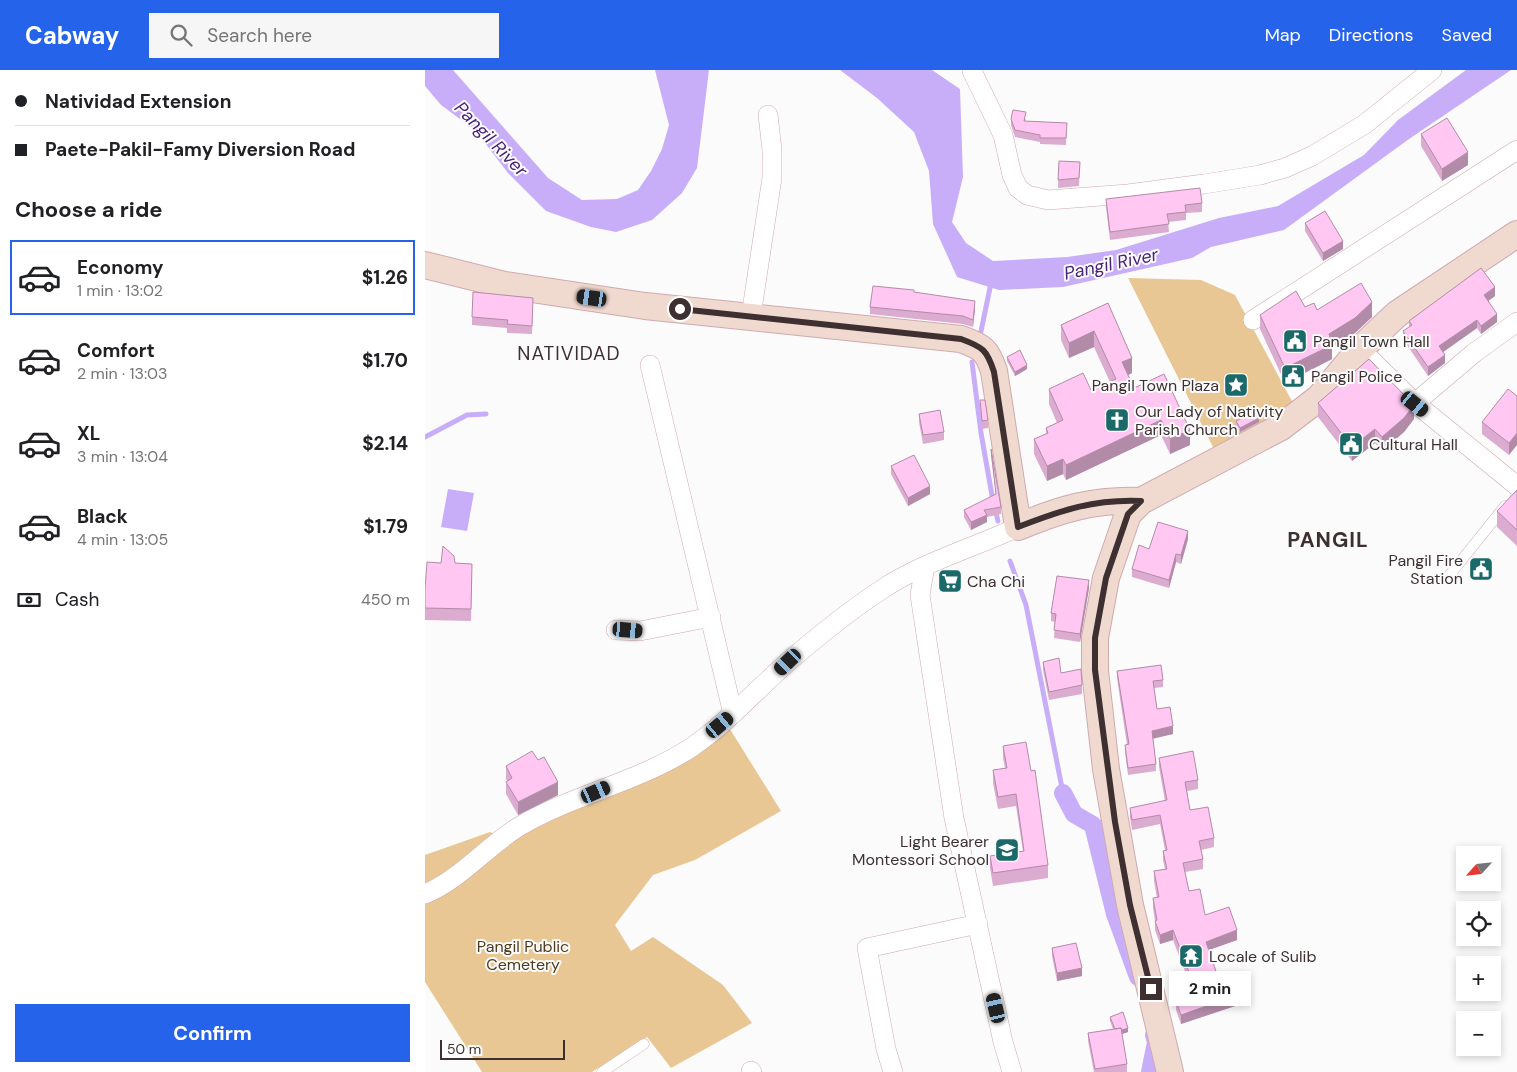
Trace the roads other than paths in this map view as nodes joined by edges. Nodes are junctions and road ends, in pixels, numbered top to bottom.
1 (1432, 70) edge
2 (972, 71) edge
3 (768, 115) dead end
4 (1517, 150) edge
5 (1517, 234) edge
6 (425, 265) edge
7 (751, 316) junction
8 (1253, 320) dead end
9 (1517, 322) edge
10 (1360, 350) junction
11 (650, 364) dead end
12 (1415, 404) junction
13 (1517, 486) edge
14 (1517, 492) edge
15 (1141, 501) junction
16 (1018, 527) junction
17 (925, 566) junction
18 (1448, 577) dead end
19 (711, 617) junction
20 (617, 630) dead end
21 (733, 714) junction
22 (425, 894) edge
23 (978, 924) junction
24 (644, 1044) dead end
25 (603, 1072) edge
26 (893, 1072) edge
27 (1012, 1072) edge
28 (1171, 1072) edge

1 - 2 street
3 - 7 street
4 - 8 street
5 - 10 main road
6 - 7 main road
7 - 16 main road
9 - 12 street
10 - 12 street
10 - 15 main road
11 - 19 street
12 - 13 street
14 - 18 lane
15 - 16 main road
15 - 28 main road
16 - 17 street
17 - 21 street
17 - 23 street
19 - 20 street
19 - 21 street
21 - 22 street
23 - 26 street
23 - 27 street
24 - 25 lane

